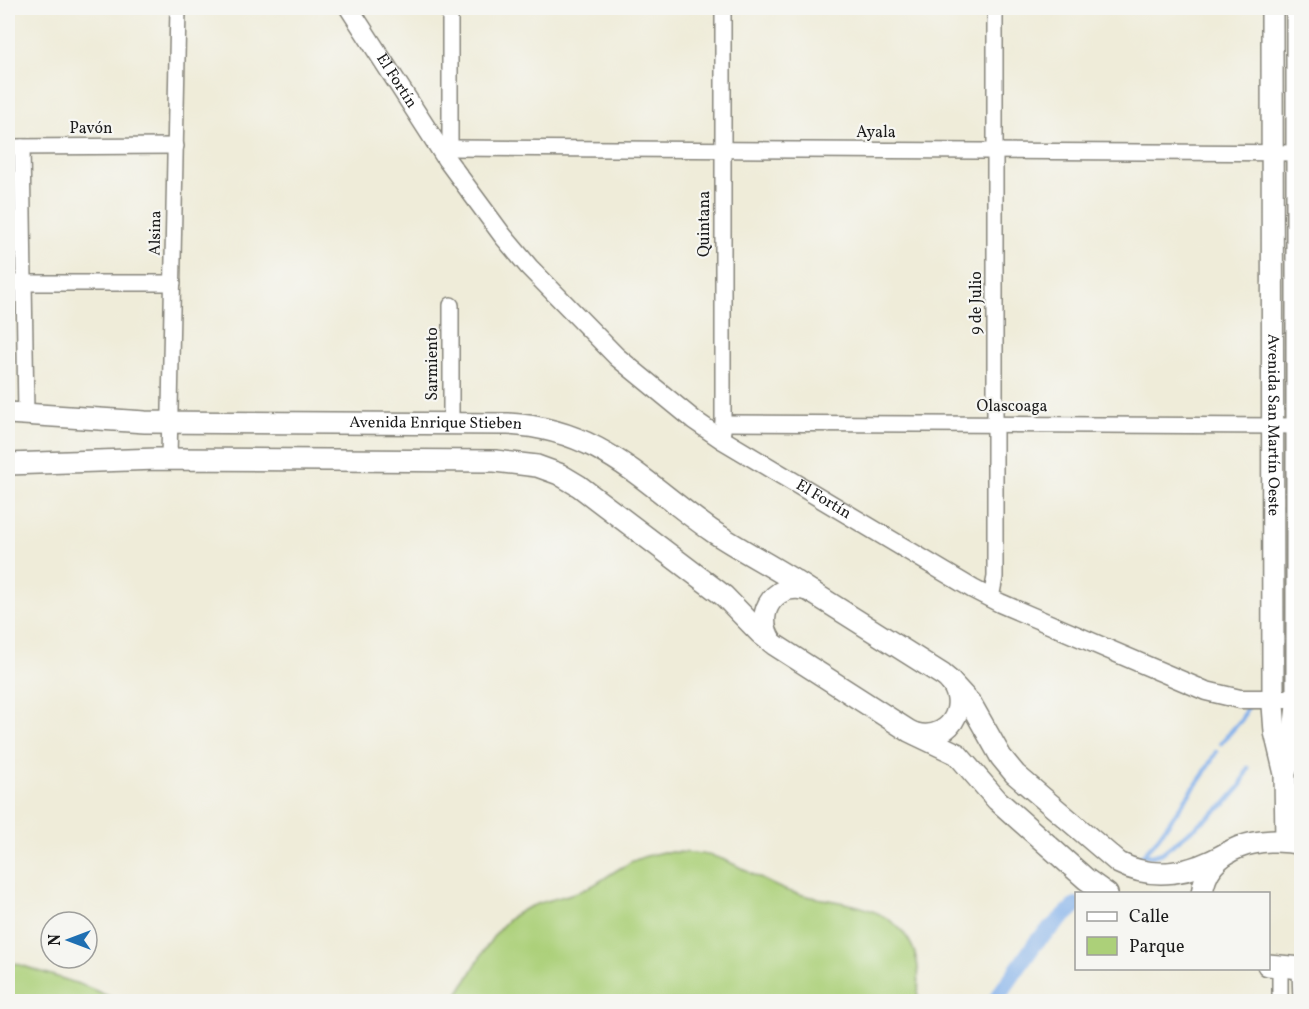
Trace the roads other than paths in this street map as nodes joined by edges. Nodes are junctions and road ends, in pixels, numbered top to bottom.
1 (178, 8) edge
2 (349, 8) edge
3 (450, 8) edge
4 (723, 8) edge
5 (995, 8) edge
6 (1272, 8) edge
7 (1296, 8) edge
8 (176, 146) junction
9 (15, 147) edge
10 (723, 150) junction
11 (446, 151) junction
12 (995, 151) junction
13 (1272, 152) junction
14 (1299, 153) edge
15 (8, 283) edge
16 (24, 283) junction
17 (173, 283) junction
18 (451, 304) dead end
19 (17, 414) edge
20 (170, 422) junction
21 (451, 424) junction
22 (995, 424) junction
23 (1272, 426) junction
24 (1299, 426) edge
25 (723, 432) junction
26 (169, 459) junction
27 (8, 464) edge
28 (815, 594) junction
29 (991, 598) junction
30 (775, 645) junction
31 (950, 681) junction
32 (1273, 699) junction
33 (1299, 699) edge
34 (909, 731) junction
35 (1285, 774) junction
36 (1086, 836) junction
37 (1294, 843) edge
38 (1225, 854) junction
39 (1065, 861) junction
40 (1104, 892) edge
41 (1203, 892) edge
42 (1287, 967) edge
43 (1280, 1002) edge
44 (1301, 1002) edge

1 - 8 street, Alsina
2 - 11 street, El Fortín
3 - 11 street
4 - 10 street, Quintana
5 - 12 street, 9 de Julio
6 - 13 main road, Avenida San Martín Oeste
7 - 14 main road, Avenida San Martín Oeste
8 - 9 street, Pavón
8 - 17 street, Alsina
9 - 16 street
10 - 11 street, Ayala
10 - 12 street, Ayala
10 - 25 street, Quintana
11 - 25 street, El Fortín
12 - 13 street, Ayala
12 - 22 street, 9 de Julio
13 - 14 street, Ayala
13 - 23 main road, Avenida San Martín Oeste
14 - 24 main road, Avenida San Martín Oeste
15 - 16 street
16 - 17 street
16 - 19 street
17 - 20 street, Alsina
18 - 21 street, Sarmiento
19 - 20 main road, Avenida Enrique Stieben
20 - 21 main road, Avenida Enrique Stieben
20 - 26 street, Alsina
21 - 28 main road, Avenida Enrique Stieben
22 - 23 street, Olascoaga
22 - 25 street, Olascoaga
22 - 29 street, 9 de Julio
23 - 24 street, Olascoaga
23 - 32 main road, Avenida San Martín Oeste
24 - 33 main road, Avenida San Martín Oeste
25 - 29 street, El Fortín
26 - 27 main road
26 - 30 main road
28 - 30 main road, Avenida Enrique Stieben
28 - 31 main road, Avenida Enrique Stieben
29 - 32 street, El Fortín
30 - 34 main road
31 - 34 main road
31 - 36 main road, Avenida Enrique Stieben
32 - 33 street, El Fortín
32 - 35 main road, Avenida San Martín Oeste
33 - 35 main road, Avenida San Martín Oeste
34 - 39 main road
35 - 37 main road, Avenida San Martín Oeste
36 - 38 main road, Avenida Enrique Stieben
36 - 39 main road
37 - 38 main road, Avenida Enrique Stieben
38 - 41 main road
39 - 40 main road
42 - 43 street
42 - 44 street

